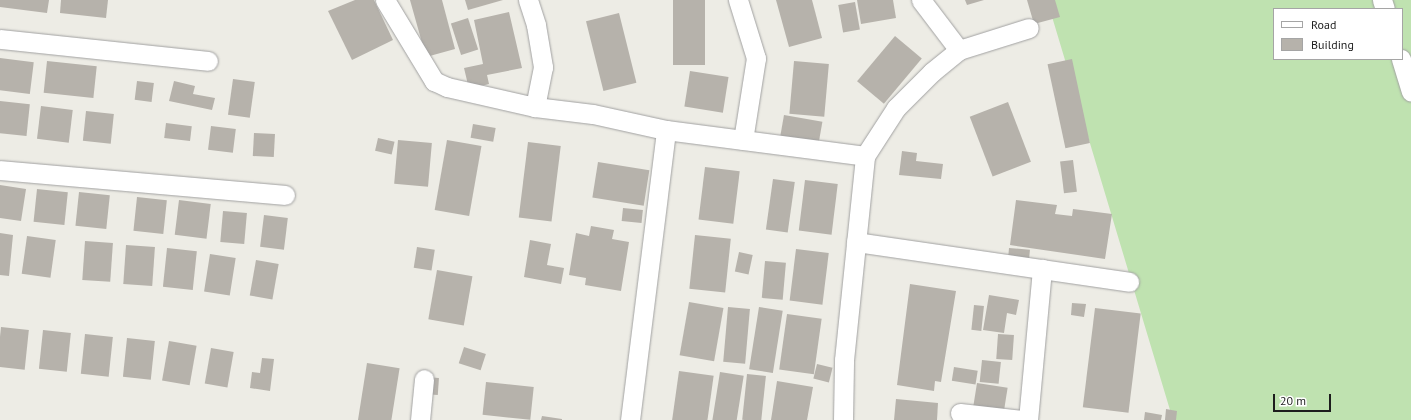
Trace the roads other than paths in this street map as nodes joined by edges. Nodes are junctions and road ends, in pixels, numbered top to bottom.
1 (385, 0) edge
2 (528, 0) edge
3 (738, 0) edge
4 (922, 0) edge
5 (1029, 28) dead end
6 (0, 39) edge
7 (959, 50) junction
8 (1400, 60) edge
9 (208, 61) dead end
10 (1411, 92) edge
11 (535, 108) junction
12 (666, 130) junction
13 (743, 140) junction
14 (865, 156) junction
15 (0, 170) edge
16 (284, 195) dead end
17 (856, 242) junction
18 (1042, 269) junction
19 (1129, 282) dead end
20 (424, 379) dead end
21 (960, 413) dead end
22 (420, 420) edge
23 (630, 420) edge
24 (843, 420) edge
25 (1022, 420) edge
26 (1028, 420) edge

1 - 11 street
2 - 11 street
3 - 13 street
4 - 7 street
5 - 7 street
6 - 9 street
7 - 14 street
8 - 10 street
11 - 12 street
12 - 13 street
12 - 23 street
13 - 14 street
14 - 17 street
15 - 16 street
17 - 18 street
17 - 24 street
18 - 19 street
18 - 26 street
20 - 22 street
21 - 25 street

